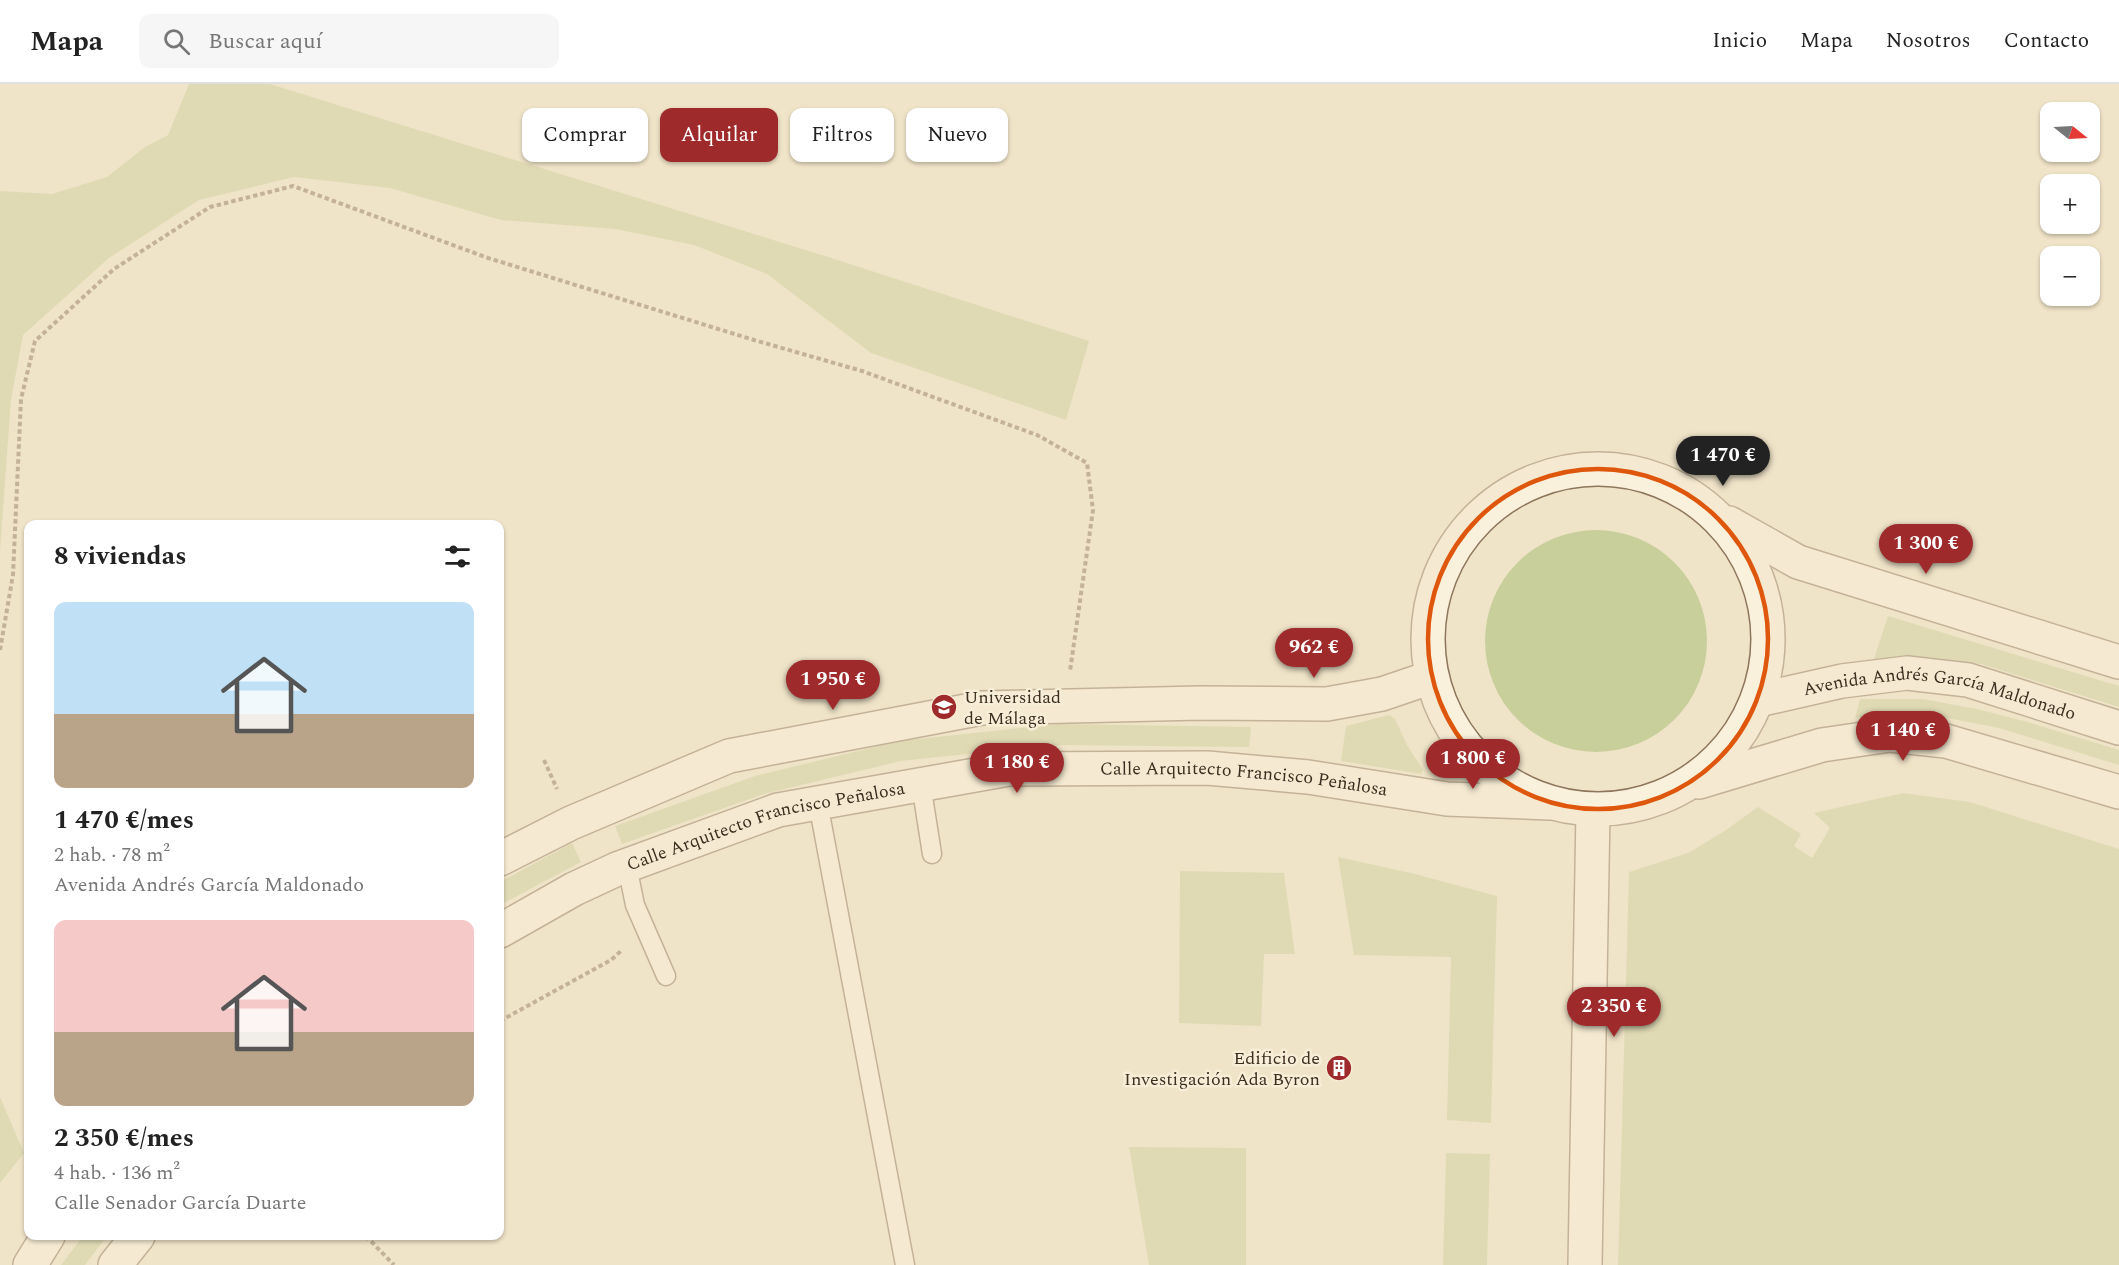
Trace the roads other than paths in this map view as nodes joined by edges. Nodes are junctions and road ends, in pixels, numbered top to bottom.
1 (1720, 517) junction
2 (2119, 662) edge
3 (1432, 677) junction
4 (1758, 699) junction
5 (2119, 728) edge
6 (921, 784) junction
7 (1686, 786) junction
8 (2119, 792) edge
9 (819, 803) junction
10 (1549, 803) junction
11 (1593, 811) junction
12 (932, 854) dead end
13 (504, 857) edge
14 (627, 866) junction
15 (504, 929) edge
16 (666, 976) dead end
17 (46, 1240) edge
18 (135, 1240) edge
19 (30, 1265) edge
20 (115, 1265) edge
21 (905, 1265) edge
22 (1584, 1265) edge

1 - 2 street
1 - 3 street
1 - 4 street
3 - 10 street
3 - 13 street
4 - 5 street, Avenida Andrés García Maldonado
4 - 7 street
6 - 9 street, Calle Arquitecto Francisco Peñalosa
6 - 10 street, Calle Arquitecto Francisco Peñalosa
6 - 12 lane
7 - 8 street, Avenida Andrés García Maldonado
7 - 11 street
9 - 14 street, Calle Arquitecto Francisco Peñalosa
9 - 21 lane
10 - 11 street
11 - 22 street
14 - 15 street, Calle Arquitecto Francisco Peñalosa
14 - 16 lane
17 - 19 street
18 - 20 street

